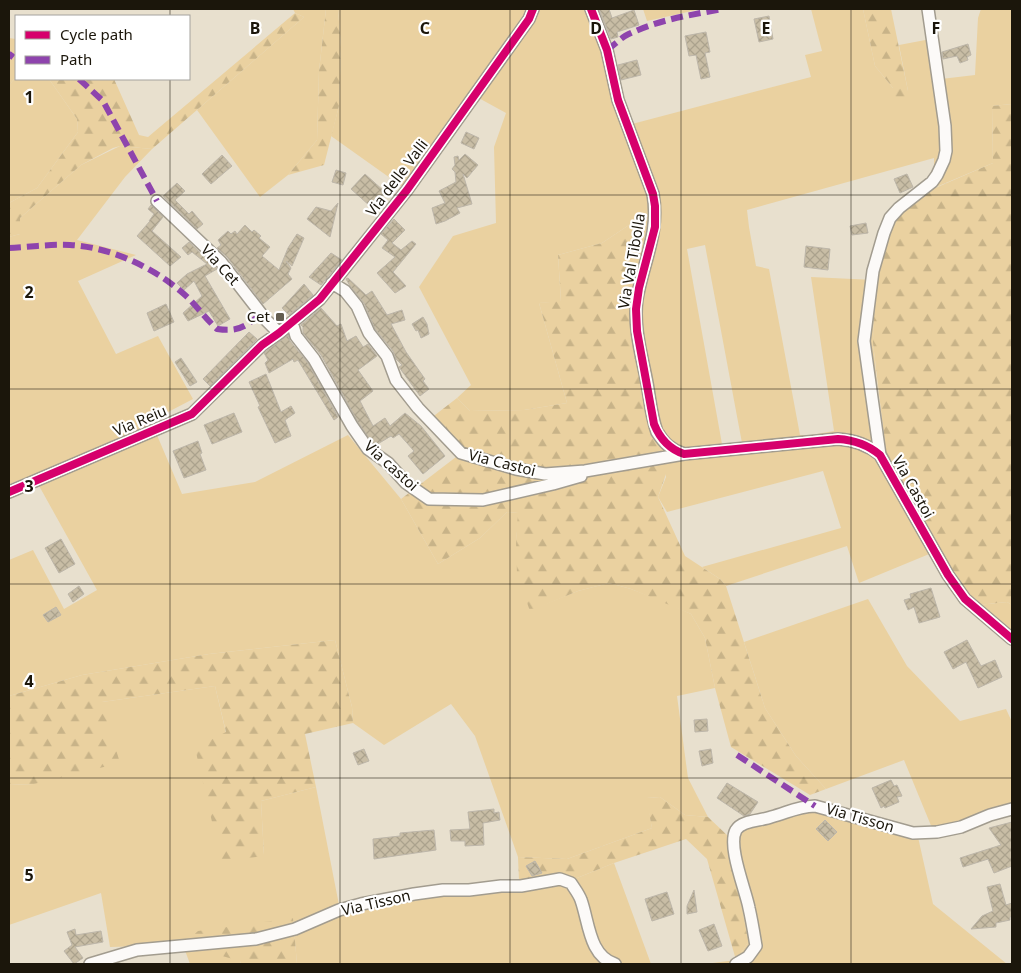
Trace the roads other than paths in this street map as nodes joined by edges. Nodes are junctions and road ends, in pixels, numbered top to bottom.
1 (533, 9) edge
2 (591, 9) edge
3 (928, 9) edge
4 (157, 201) dead end
5 (332, 283) junction
6 (292, 322) junction
7 (279, 333) junction
8 (262, 345) joint
9 (684, 454) junction
10 (880, 455) junction
11 (612, 466) junction
12 (9, 492) edge
13 (1012, 639) edge
14 (1012, 809) edge
15 (90, 964) edge
16 (616, 964) edge
17 (736, 964) edge

1 - 5 street, Via delle Valli
2 - 9 street, Via Val Tibolla
3 - 10 street
4 - 7 street, Via Cet
5 - 6 street, Via delle Valli
5 - 11 street, Via Castoi
6 - 7 street, Via delle Valli
6 - 11 street, Via castoi
7 - 8 street, Via delle Valli
8 - 12 street, Via Reiu
9 - 10 street, Via Castoi
9 - 11 street, Via Castoi
10 - 13 street, Via Castoi
14 - 17 street, Via Tisson
15 - 16 street, Via Tisson

